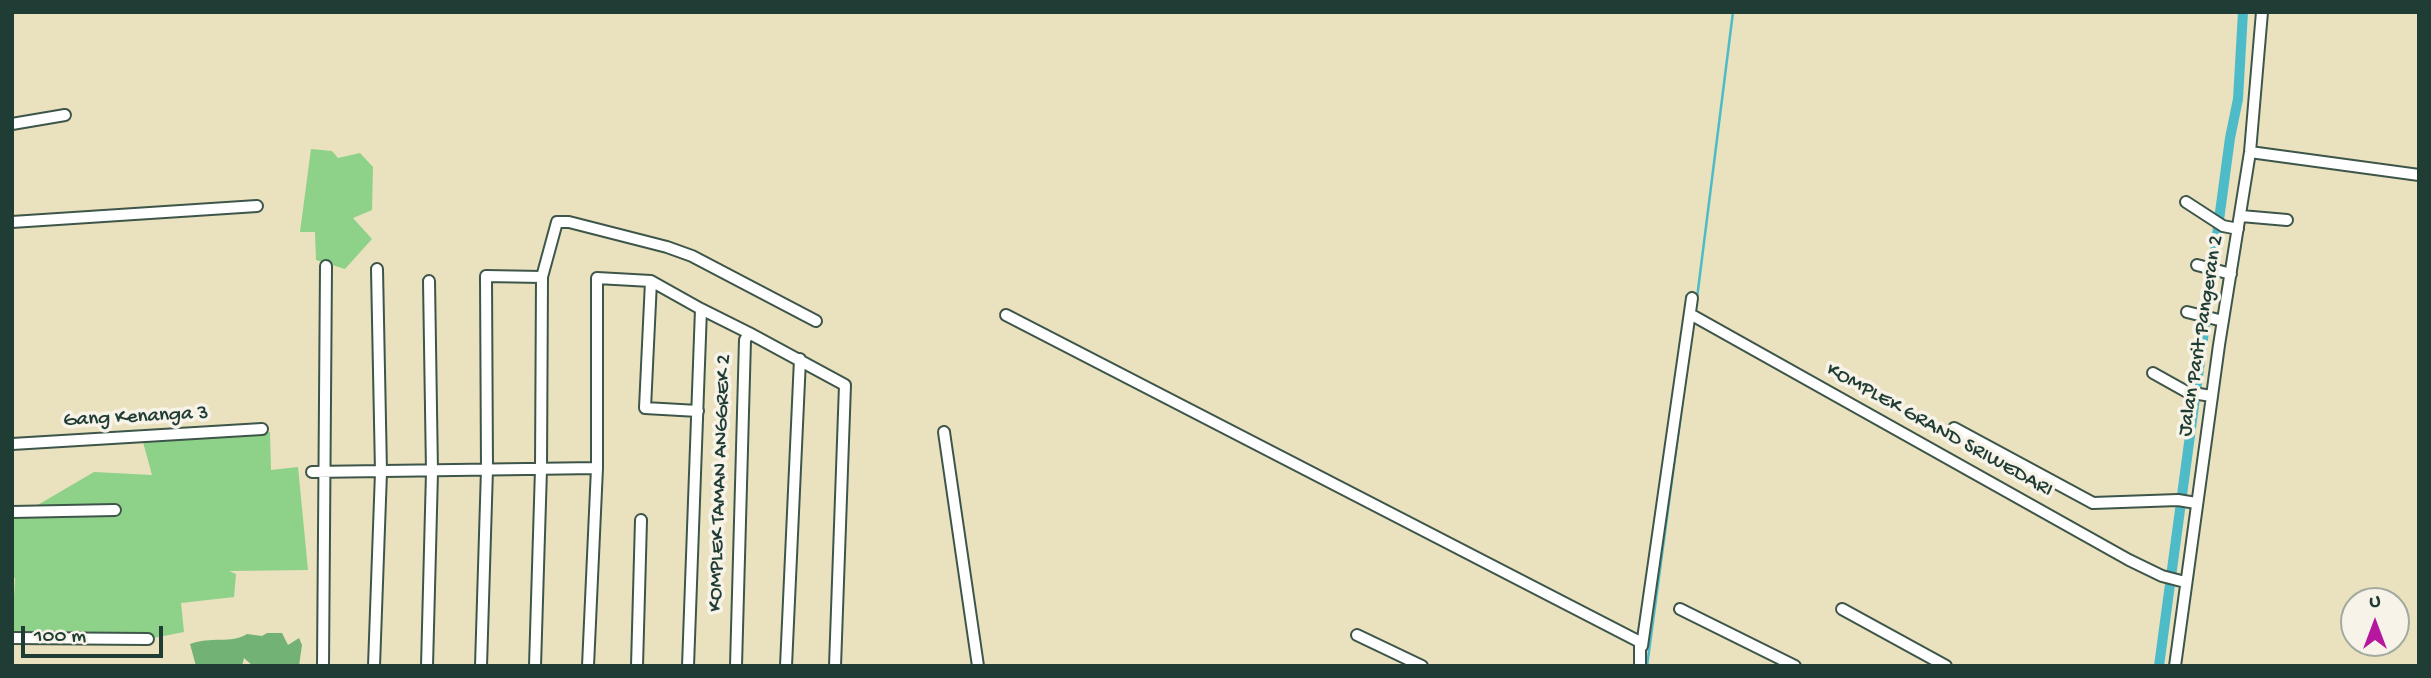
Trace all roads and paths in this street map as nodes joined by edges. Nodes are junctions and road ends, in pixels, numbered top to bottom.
1 (2262, 12) edge
2 (65, 115) dead end
3 (12, 124) edge
4 (2250, 152) junction
5 (2419, 176) edge
6 (2186, 202) dead end
7 (257, 206) dead end
8 (2241, 216) junction
9 (2287, 220) dead end
10 (12, 222) edge
11 (2238, 229) junction
12 (2201, 266) dead end
13 (326, 267) dead end
14 (377, 269) dead end
15 (2231, 274) junction
16 (542, 277) junction
17 (429, 281) dead end
18 (651, 281) junction
19 (1692, 298) dead end
20 (701, 309) junction
21 (2187, 312) dead end
22 (1006, 315) dead end
23 (1694, 315) junction
24 (2218, 319) junction
25 (816, 321) dead end
26 (749, 333) junction
27 (800, 359) junction
28 (2153, 373) dead end
29 (2207, 396) junction
30 (698, 411) junction
31 (1954, 428) dead end
32 (262, 429) dead end
33 (944, 432) dead end
34 (12, 444) edge
35 (597, 468) junction
36 (487, 469) junction
37 (541, 469) junction
38 (312, 472) dead end
39 (326, 472) junction
40 (381, 472) junction
41 (432, 472) junction
42 (2188, 501) junction
43 (114, 509) dead end
44 (12, 512) edge
45 (641, 520) dead end
46 (2181, 582) junction
47 (1680, 609) dead end
48 (1842, 609) dead end
49 (1357, 635) dead end
50 (12, 638) edge
51 (148, 639) dead end
52 (1643, 646) junction
53 (1929, 662) edge
54 (323, 666) edge
55 (374, 666) edge
56 (427, 666) edge
57 (481, 666) edge
58 (535, 666) edge
59 (588, 666) edge
60 (637, 666) edge
61 (688, 666) edge
62 (736, 666) edge
63 (786, 666) edge
64 (835, 666) edge
65 (978, 666) edge
66 (1422, 666) edge
67 (1640, 666) edge
68 (1795, 666) edge
69 (1946, 666) edge
70 (2175, 666) edge

1 - 4 street, Jalan Parit Pangeran 2
2 - 3 street
4 - 5 street
4 - 8 street, Jalan Parit Pangeran 2
6 - 11 street
7 - 10 street
8 - 9 street
8 - 11 street, Jalan Parit Pangeran 2
11 - 15 street, Jalan Parit Pangeran 2
12 - 15 street
13 - 39 street
14 - 40 street
15 - 24 street, Jalan Parit Pangeran 2
16 - 25 street
16 - 36 street
16 - 37 street
17 - 41 street
18 - 20 street
18 - 30 street
18 - 35 street
19 - 23 street
20 - 26 street
20 - 30 street
21 - 24 street
22 - 52 street
23 - 46 street, KOMPLEK GRAND SRIWEDARI
23 - 52 street
24 - 29 street, Jalan Parit Pangeran 2
26 - 27 street, KOMPLEK TAMAN ANGGREK 2
26 - 62 street, KOMPLEK TAMAN ANGGREK 2
27 - 63 street
27 - 64 street, KOMPLEK TAMAN ANGGREK 2
28 - 29 street
29 - 42 street, Jalan Parit Pangeran 2
30 - 61 street
31 - 42 street
32 - 34 street, Gang Kenanga 3
33 - 65 street
35 - 37 street
35 - 59 street
36 - 37 street
36 - 41 street
36 - 57 street
37 - 58 street
38 - 39 street
39 - 40 street
39 - 54 street
40 - 41 street
40 - 55 street
41 - 56 street
42 - 46 street, Jalan Parit Pangeran 2
43 - 44 street
45 - 60 street
46 - 70 street, Jalan Parit Pangeran 2
47 - 68 street
48 - 53 street
49 - 66 street
50 - 51 street
52 - 67 street
53 - 69 street

